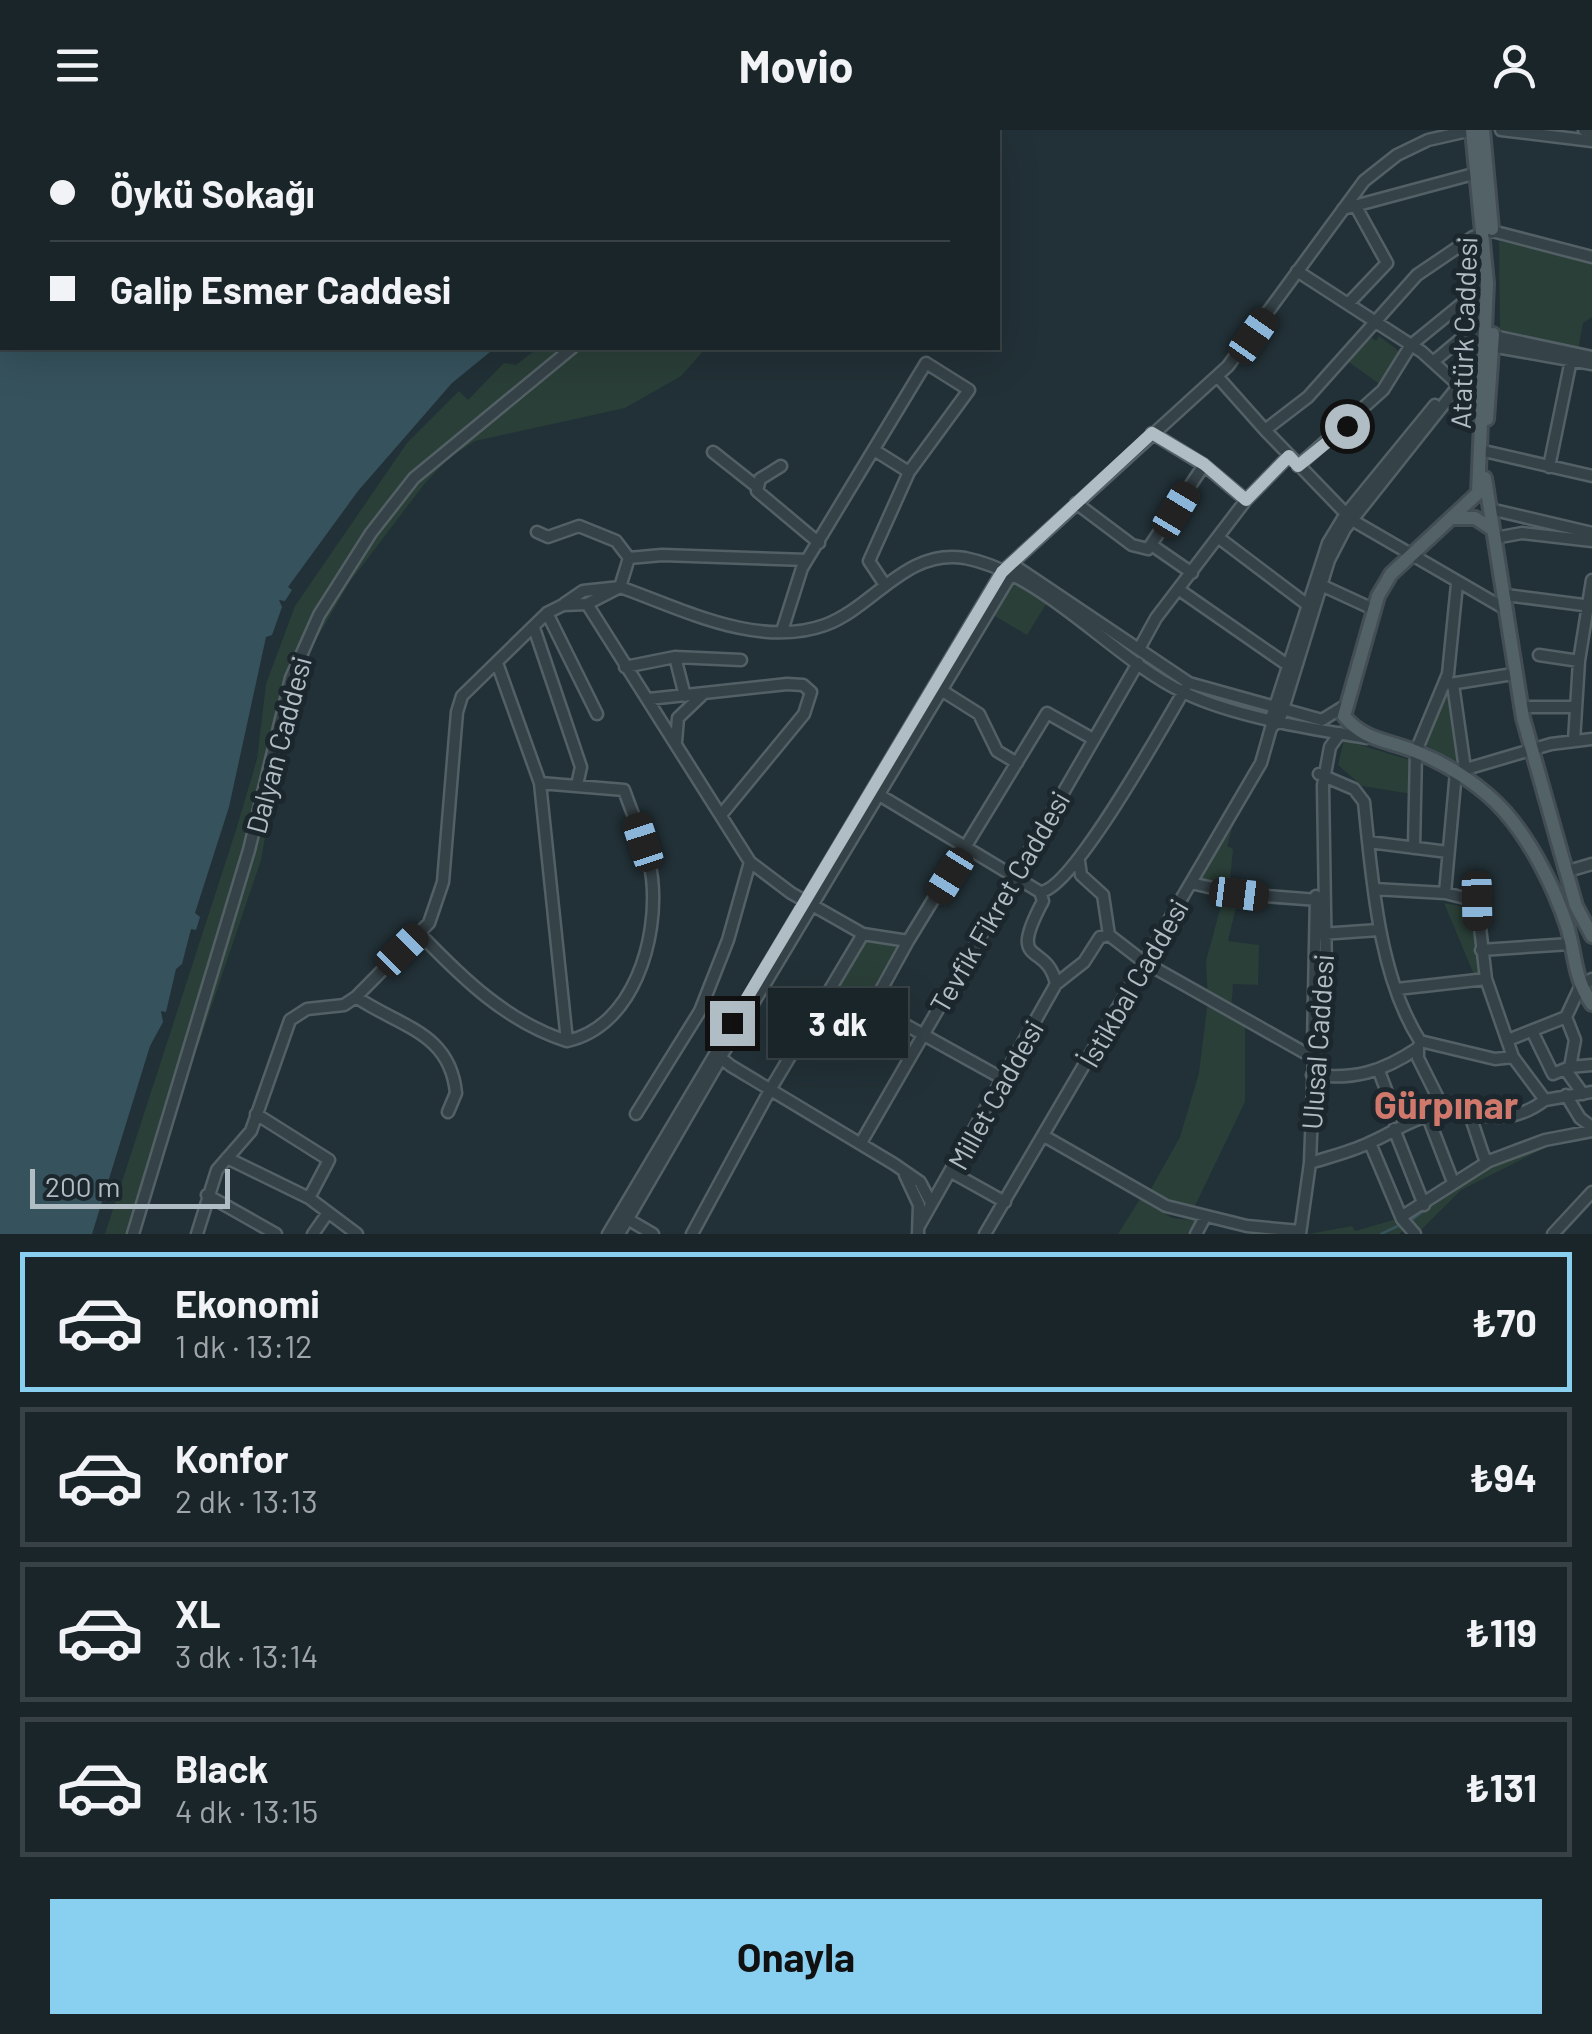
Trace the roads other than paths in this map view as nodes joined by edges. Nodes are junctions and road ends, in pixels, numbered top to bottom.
1 (1472, 130) edge
2 (1483, 130) edge
3 (1501, 130) edge
4 (1584, 130) edge
5 (1592, 132) edge
6 (1592, 141) edge
7 (1477, 173) junction
8 (1355, 206) junction
9 (1341, 209) junction
10 (1489, 236) junction
11 (1592, 257) edge
12 (1297, 271) junction
13 (1487, 284) junction
14 (1348, 304) junction
15 (1373, 320) junction
16 (1411, 345) junction
17 (1488, 347) junction
18 (570, 350) edge
19 (1571, 360) junction
20 (1592, 360) edge
21 (1433, 362) junction
22 (1217, 376) junction
23 (1459, 381) junction
24 (1480, 392) junction
25 (1265, 430) junction
26 (1152, 433) junction
27 (874, 450) junction
28 (1484, 451) junction
29 (713, 452) dead end
30 (1289, 456) junction
31 (1204, 464) junction
32 (782, 466) dead end
33 (1298, 466) junction
34 (1549, 466) junction
35 (909, 472) junction
36 (1591, 472) edge
37 (756, 486) junction
38 (1246, 500) junction
39 (1076, 503) junction
40 (1470, 505) junction
41 (1490, 510) junction
42 (1349, 518) junction
43 (1455, 518) junction
44 (537, 532) dead end
45 (1494, 533) junction
46 (1592, 533) edge
47 (1218, 538) junction
48 (1592, 541) edge
49 (818, 544) junction
50 (1152, 546) junction
51 (1410, 556) junction
52 (629, 558) junction
53 (807, 560) junction
54 (1012, 564) junction
55 (1192, 573) junction
56 (1006, 575) junction
57 (1592, 580) edge
58 (1457, 584) junction
59 (885, 585) junction
60 (1321, 586) junction
61 (620, 587) junction
62 (1178, 589) junction
63 (1506, 595) junction
64 (586, 604) junction
65 (1305, 604) junction
66 (563, 605) junction
67 (1589, 606) edge
68 (1374, 609) junction
69 (1507, 610) junction
70 (548, 613) junction
71 (534, 628) junction
72 (782, 631) junction
73 (1139, 650) junction
74 (1539, 655) dead end
75 (676, 657) junction
76 (741, 660) dead end
77 (1578, 661) junction
78 (497, 663) junction
79 (1138, 663) junction
80 (1286, 664) junction
81 (626, 668) junction
82 (1513, 674) junction
83 (1448, 685) junction
84 (1186, 688) junction
85 (941, 690) junction
86 (703, 694) junction
87 (686, 696) junction
88 (649, 699) junction
89 (1576, 706) junction
90 (1343, 707) junction
91 (1520, 707) junction
92 (597, 714) dead end
93 (1275, 716) junction
94 (1318, 728) junction
95 (1340, 733) junction
96 (1368, 738) junction
97 (1092, 739) junction
98 (1592, 739) edge
99 (1574, 741) junction
100 (678, 751) junction
101 (1532, 751) junction
102 (1416, 752) junction
103 (1017, 763) junction
104 (1461, 771) junction
105 (1322, 775) junction
106 (540, 783) junction
107 (577, 785) junction
108 (874, 792) junction
109 (721, 815) junction
110 (1368, 840) junction
111 (968, 847) junction
112 (1414, 848) junction
113 (1448, 852) junction
114 (1079, 861) junction
115 (750, 862) junction
116 (1592, 864) edge
117 (1565, 872) junction
118 (1017, 875) junction
119 (1086, 880) junction
120 (1191, 883) junction
121 (1374, 890) junction
122 (1049, 891) junction
123 (1446, 893) junction
124 (1319, 900) junction
125 (808, 902) junction
126 (1578, 912) junction
127 (1564, 918) junction
128 (1380, 930) junction
129 (1589, 932) edge
130 (419, 933) junction
131 (1104, 933) junction
132 (863, 934) junction
133 (1320, 936) junction
134 (1570, 940) junction
135 (908, 941) junction
136 (1482, 950) junction
137 (1144, 962) junction
138 (1050, 967) junction
139 (1072, 969) junction
140 (1486, 980) junction
141 (1586, 983) edge
142 (1056, 984) junction
143 (1397, 989) junction
144 (826, 995) junction
145 (356, 997) junction
146 (1592, 1004) edge
147 (877, 1009) junction
148 (1566, 1017) junction
149 (1532, 1030) junction
150 (923, 1034) junction
151 (567, 1040) junction
152 (1508, 1040) junction
153 (1417, 1042) junction
154 (718, 1056) junction
155 (1513, 1057) junction
156 (1314, 1058) junction
157 (1592, 1064) edge
158 (1568, 1068) junction
159 (1379, 1071) junction
160 (1312, 1075) junction
161 (1005, 1080) junction
162 (770, 1090) junction
163 (1588, 1093) edge
164 (1566, 1096) junction
165 (1545, 1100) junction
166 (448, 1112) dead end
167 (256, 1114) junction
168 (636, 1114) dead end
169 (1446, 1114) junction
170 (1470, 1115) junction
171 (1428, 1116) junction
172 (1408, 1124) junction
173 (1394, 1129) junction
174 (1592, 1129) edge
175 (1044, 1136) junction
176 (862, 1141) junction
177 (1370, 1143) junction
178 (226, 1158) junction
179 (1489, 1161) junction
180 (1310, 1163) junction
181 (894, 1164) junction
182 (953, 1172) junction
183 (1453, 1182) junction
184 (1592, 1192) edge
185 (207, 1195) junction
186 (309, 1198) junction
187 (1006, 1202) junction
188 (931, 1203) junction
189 (1424, 1205) junction
190 (327, 1214) junction
191 (624, 1217) junction
192 (1401, 1217) junction
193 (1204, 1218) junction
194 (918, 1230) edge
195 (1300, 1232) edge
196 (1411, 1233) edge
197 (133, 1234) edge
198 (197, 1234) edge
199 (276, 1234) edge
200 (314, 1234) edge
201 (357, 1234) edge
202 (608, 1234) edge
203 (619, 1234) edge
204 (653, 1234) edge
205 (692, 1234) edge
206 (985, 1234) edge
207 (1196, 1234) edge
208 (1553, 1234) edge

1 - 7 main road, Atatürk Caddesi
1 - 9 street
2 - 10 main road, Atatürk Caddesi
3 - 6 street
4 - 5 street
7 - 8 street
7 - 10 main road, Atatürk Caddesi
8 - 9 street
8 - 14 street
9 - 12 street
10 - 11 street
10 - 13 main road, Atatürk Caddesi
10 - 15 street
10 - 17 main road, Atatürk Caddesi
12 - 14 street
12 - 22 street
13 - 16 street
13 - 17 main road, Atatürk Caddesi
14 - 15 street
15 - 16 street
15 - 25 street
16 - 21 street
16 - 33 street
17 - 19 street
17 - 20 street
17 - 21 street
17 - 23 street
17 - 24 main road, Atatürk Caddesi
17 - 28 main road, Atatürk Caddesi
18 - 197 street, Dalyan Caddesi
19 - 20 street
19 - 34 street
21 - 23 street
22 - 25 street
22 - 26 street
23 - 24 street
23 - 42 street
24 - 40 main road, Atatürk Caddesi
25 - 30 street
26 - 31 street
26 - 39 street
27 - 35 street
27 - 35 street
27 - 49 street
28 - 34 street
28 - 41 main road, Atatürk Caddesi
29 - 37 street
30 - 33 street
30 - 38 street
31 - 38 street
31 - 50 street
32 - 37 street
33 - 42 street
34 - 36 street
35 - 59 street
37 - 49 street
38 - 47 street
39 - 50 street
39 - 54 street
40 - 41 main road
40 - 43 main road
41 - 45 main road, Atatürk Caddesi
41 - 46 street
42 - 51 street
42 - 60 street
42 - 65 street
43 - 45 main road
43 - 51 main road
44 - 52 street
45 - 48 street
45 - 63 main road, Atatürk Caddesi
47 - 55 street
47 - 65 street
49 - 53 street
50 - 55 street
51 - 58 street
51 - 68 main road
52 - 53 street
52 - 61 street
53 - 72 street
54 - 56 street
54 - 73 street
55 - 62 street
56 - 59 street
56 - 79 street
56 - 85 street
56 - 108 street
57 - 67 street
58 - 69 street
58 - 83 street
59 - 72 street
60 - 68 street
60 - 93 street
61 - 64 street
61 - 66 street
61 - 72 street
62 - 73 street
62 - 80 street
63 - 67 street
63 - 69 main road, Atatürk Caddesi
64 - 66 street
64 - 81 street
65 - 80 street
66 - 70 street
67 - 77 street
68 - 90 main road
69 - 82 main road, Atatürk Caddesi
70 - 71 street
70 - 92 street
71 - 78 street
71 - 107 street
73 - 84 street
74 - 77 street
75 - 76 street
75 - 81 street
75 - 87 street
77 - 89 street
78 - 106 street
78 - 130 street
79 - 84 street
79 - 97 street, Tevfik Fikret Caddesi
80 - 93 street
81 - 88 street
82 - 83 street
82 - 91 main road, Atatürk Caddesi
83 - 102 street
83 - 104 street
84 - 93 street
84 - 114 street
85 - 103 street
85 - 108 street
86 - 87 street
86 - 100 street
86 - 109 street
87 - 88 street
88 - 100 street
89 - 91 street
89 - 99 street
90 - 93 street
90 - 96 main road
91 - 101 main road, Atatürk Caddesi
93 - 94 street
93 - 120 street, İstikbal Caddesi
94 - 95 street
94 - 105 street, Ulusal Caddesi
95 - 96 street
95 - 105 street
96 - 102 main road
97 - 103 street
97 - 118 street, Tevfik Fikret Caddesi
98 - 99 street
99 - 101 street
100 - 109 street
101 - 104 street
101 - 117 main road, Atatürk Caddesi
102 - 104 main road
102 - 112 street
103 - 111 street
104 - 113 street
104 - 127 main road
105 - 110 street
105 - 124 street, Ulusal Caddesi
106 - 107 street
106 - 151 street
107 - 151 street
108 - 111 street
108 - 125 street
109 - 115 street
110 - 112 street
110 - 121 street
111 - 118 street
111 - 135 street
112 - 113 street
113 - 123 street
114 - 119 street
114 - 122 street
115 - 125 street
115 - 168 street
116 - 117 street
117 - 126 main road, Atatürk Caddesi
118 - 122 street
118 - 150 street, Tevfik Fikret Caddesi
119 - 122 street
119 - 131 street
120 - 124 street
120 - 137 street, İstikbal Caddesi
121 - 123 street
121 - 128 street
122 - 138 street
123 - 136 street
124 - 133 street, Ulusal Caddesi
125 - 132 street
125 - 154 street
126 - 127 main road
126 - 129 main road, Atatürk Caddesi
127 - 134 main road
128 - 133 street
128 - 143 street
129 - 134 main road
130 - 145 street
130 - 151 street
131 - 137 street
131 - 139 street
132 - 135 street
132 - 144 street
133 - 156 street, Ulusal Caddesi
134 - 136 street
134 - 141 main road
135 - 147 street
136 - 140 street
137 - 156 street
137 - 175 street, İstikbal Caddesi
138 - 139 street
138 - 142 street
139 - 142 street, Millet Caddesi
140 - 143 street
140 - 152 street
141 - 146 main road
141 - 148 street
142 - 161 street, Millet Caddesi
143 - 153 street
144 - 147 street
144 - 162 street
145 - 166 street
145 - 167 street
147 - 150 street
148 - 149 street
148 - 158 street
149 - 152 street
149 - 158 street
150 - 161 street
150 - 176 street, Tevfik Fikret Caddesi
152 - 155 street
153 - 155 street
153 - 159 street
153 - 169 street
154 - 162 street
154 - 191 street
155 - 165 street
156 - 160 street, Ulusal Caddesi
157 - 158 street
158 - 163 street
159 - 160 street
159 - 172 street
160 - 180 street, Ulusal Caddesi
161 - 182 street, Millet Caddesi
162 - 176 street
162 - 205 street
163 - 164 street
164 - 165 street
164 - 174 street
165 - 170 street
167 - 178 street
167 - 186 street
169 - 170 street
169 - 171 street
170 - 179 street
171 - 172 street
171 - 183 street
172 - 173 street
173 - 177 street
173 - 189 street
174 - 179 street
175 - 187 street, İstikbal Caddesi
175 - 193 street
176 - 181 street
177 - 180 street
177 - 192 street
178 - 185 street
178 - 186 street
179 - 183 street
180 - 195 street, Ulusal Caddesi
181 - 188 street
181 - 194 street
182 - 187 street
182 - 188 street, Millet Caddesi
183 - 189 street
184 - 208 street
185 - 198 street
185 - 199 street
186 - 190 street
187 - 206 street, İstikbal Caddesi
188 - 194 street, Millet Caddesi
189 - 192 street
190 - 200 street
190 - 201 street
191 - 202 street
191 - 203 street
191 - 204 street
192 - 196 street
193 - 195 street
193 - 207 street

